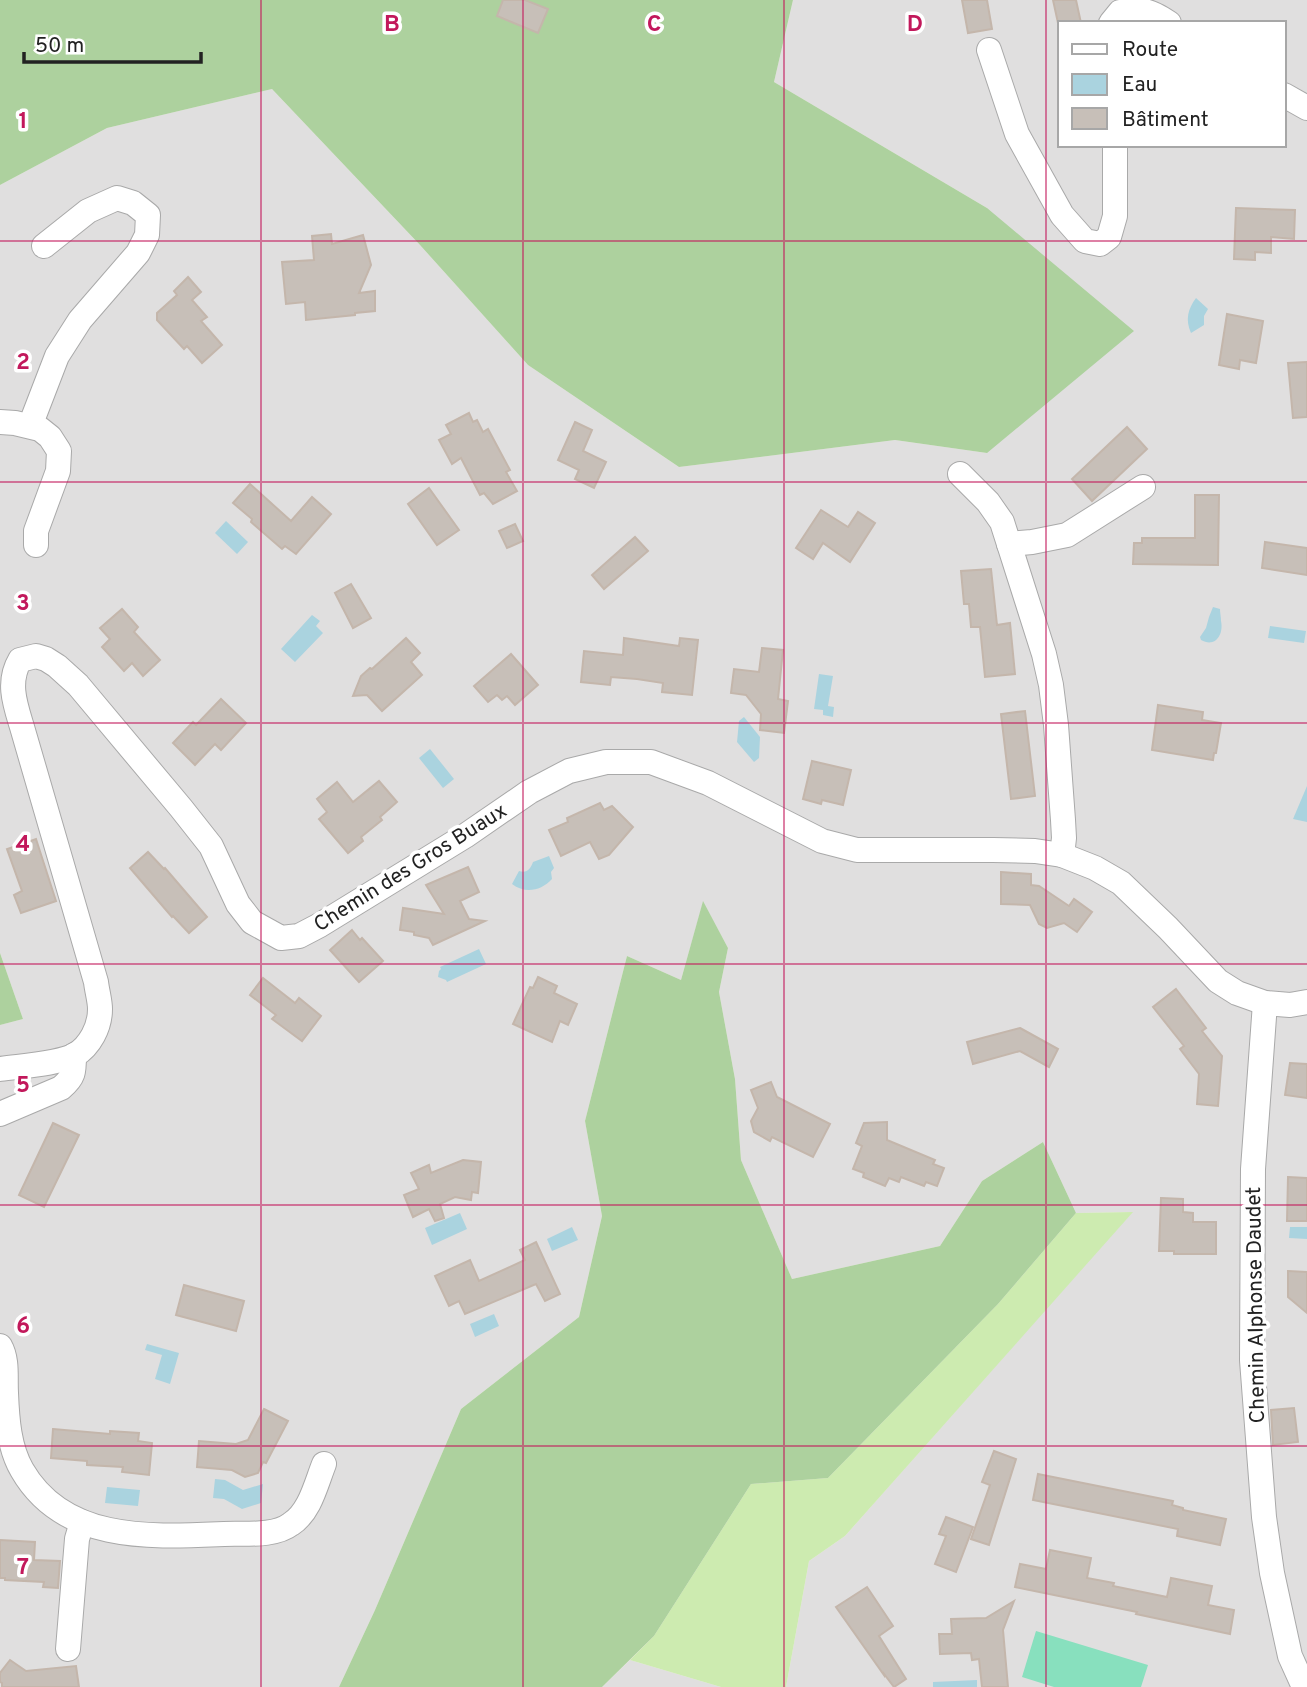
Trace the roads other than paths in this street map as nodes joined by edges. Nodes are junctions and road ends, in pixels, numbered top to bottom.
1 (1113, 21) edge
2 (1166, 21) edge
3 (989, 50) dead end
4 (1286, 96) edge
5 (1307, 108) edge
6 (1115, 147) edge
7 (44, 246) dead end
8 (0, 422) edge
9 (30, 426) junction
10 (960, 474) dead end
11 (1143, 487) dead end
12 (1009, 544) junction
13 (36, 545) dead end
14 (1062, 855) junction
15 (1307, 1002) edge
16 (1265, 1003) junction
17 (74, 1055) junction
18 (0, 1069) edge
19 (0, 1114) edge
20 (0, 1346) edge
21 (324, 1464) dead end
22 (82, 1522) junction
23 (68, 1650) dead end
24 (1304, 1687) edge

1 - 2 street
3 - 6 street
4 - 5 street
7 - 9 street
8 - 9 street
9 - 13 street
10 - 12 street
11 - 12 street
12 - 14 street
14 - 16 street, Chemin des Gros Buaux
14 - 17 street, Chemin des Gros Buaux
15 - 16 street, Chemin des Gros Buaux
16 - 24 street, Chemin Alphonse Daudet
17 - 18 street
17 - 19 street
20 - 22 street
21 - 22 street
22 - 23 street

